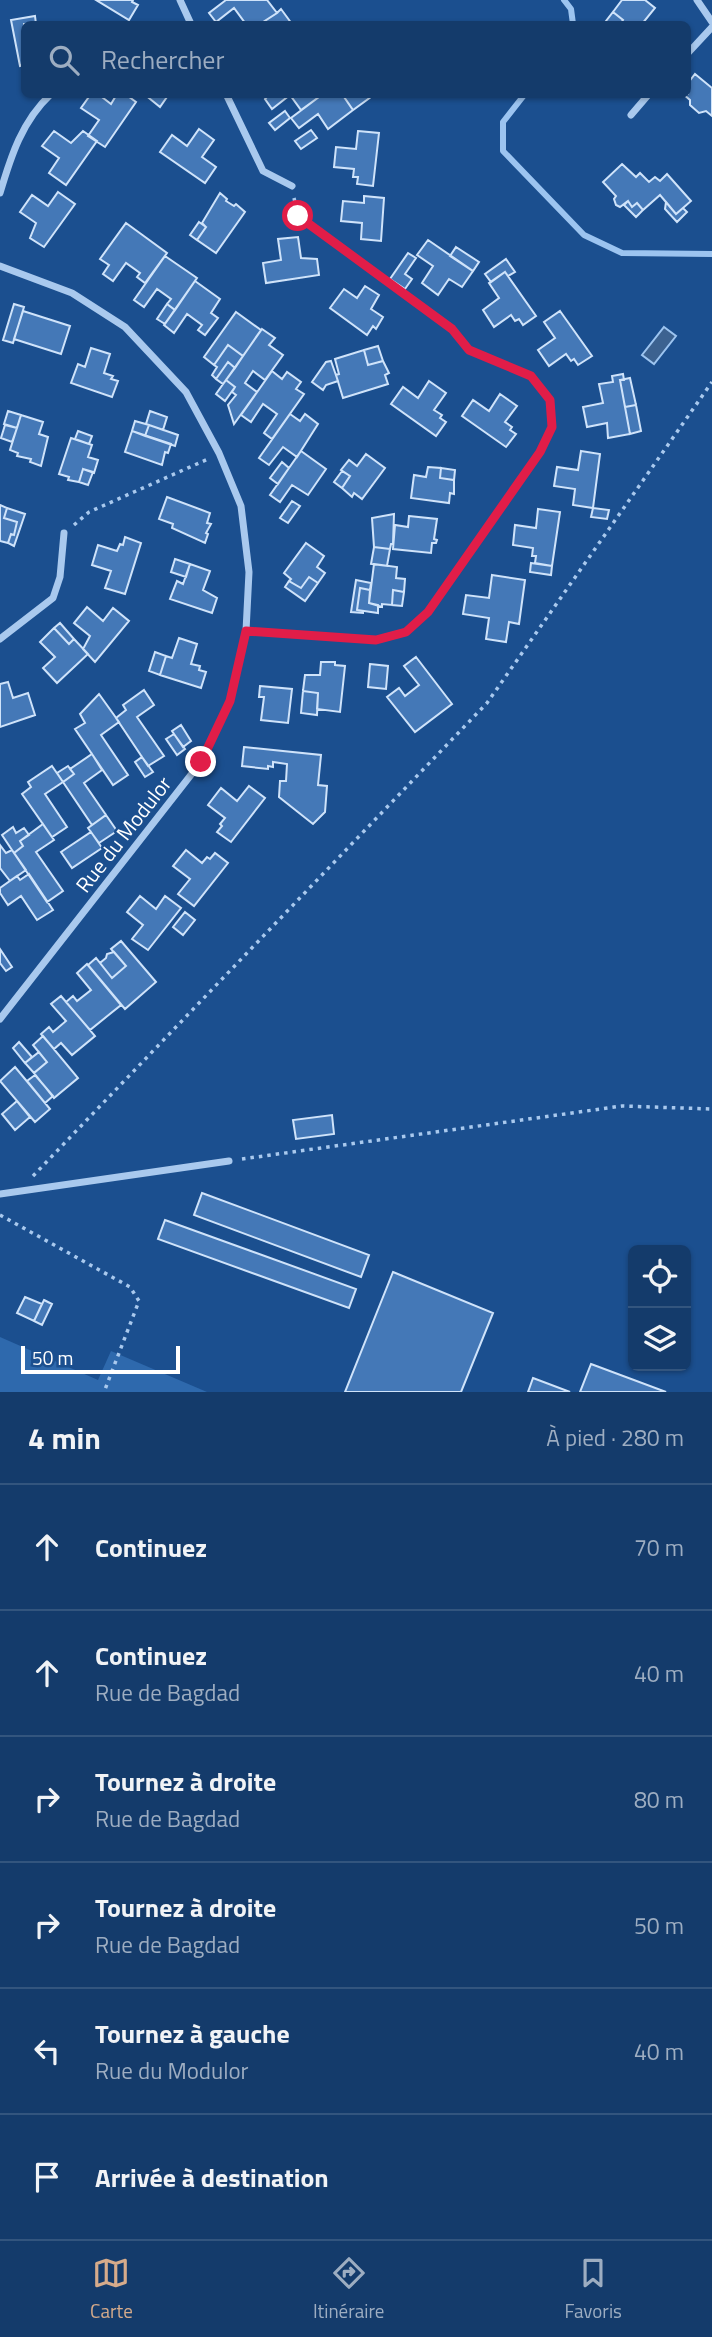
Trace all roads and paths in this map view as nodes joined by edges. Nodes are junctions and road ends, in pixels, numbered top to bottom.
1 (180, 0) edge
2 (697, 0) edge
3 (190, 21) edge
4 (712, 24) edge
5 (691, 49) edge
6 (47, 98) edge
7 (228, 98) edge
8 (646, 98) edge
9 (631, 115) dead end
10 (292, 186) joint
11 (0, 193) edge
12 (0, 266) edge
13 (469, 350) joint
14 (712, 382) edge
15 (219, 453) junction
16 (64, 533) joint
17 (246, 631) junction
18 (0, 639) edge
19 (0, 1019) edge
20 (712, 1109) edge
21 (229, 1161) joint
22 (22, 1190) junction
23 (0, 1194) edge
24 (0, 1215) edge
25 (104, 1392) edge

1 - 3 street
2 - 4 street
4 - 5 street
6 - 11 street
7 - 10 street
8 - 9 street
10 - 13 path
12 - 15 street, Rue du Modulor
13 - 17 street
14 - 22 path
15 - 16 path
15 - 17 street, Rue du Modulor
16 - 18 street
17 - 19 street, Rue du Modulor
20 - 21 path
21 - 22 street
22 - 23 street
24 - 25 path

